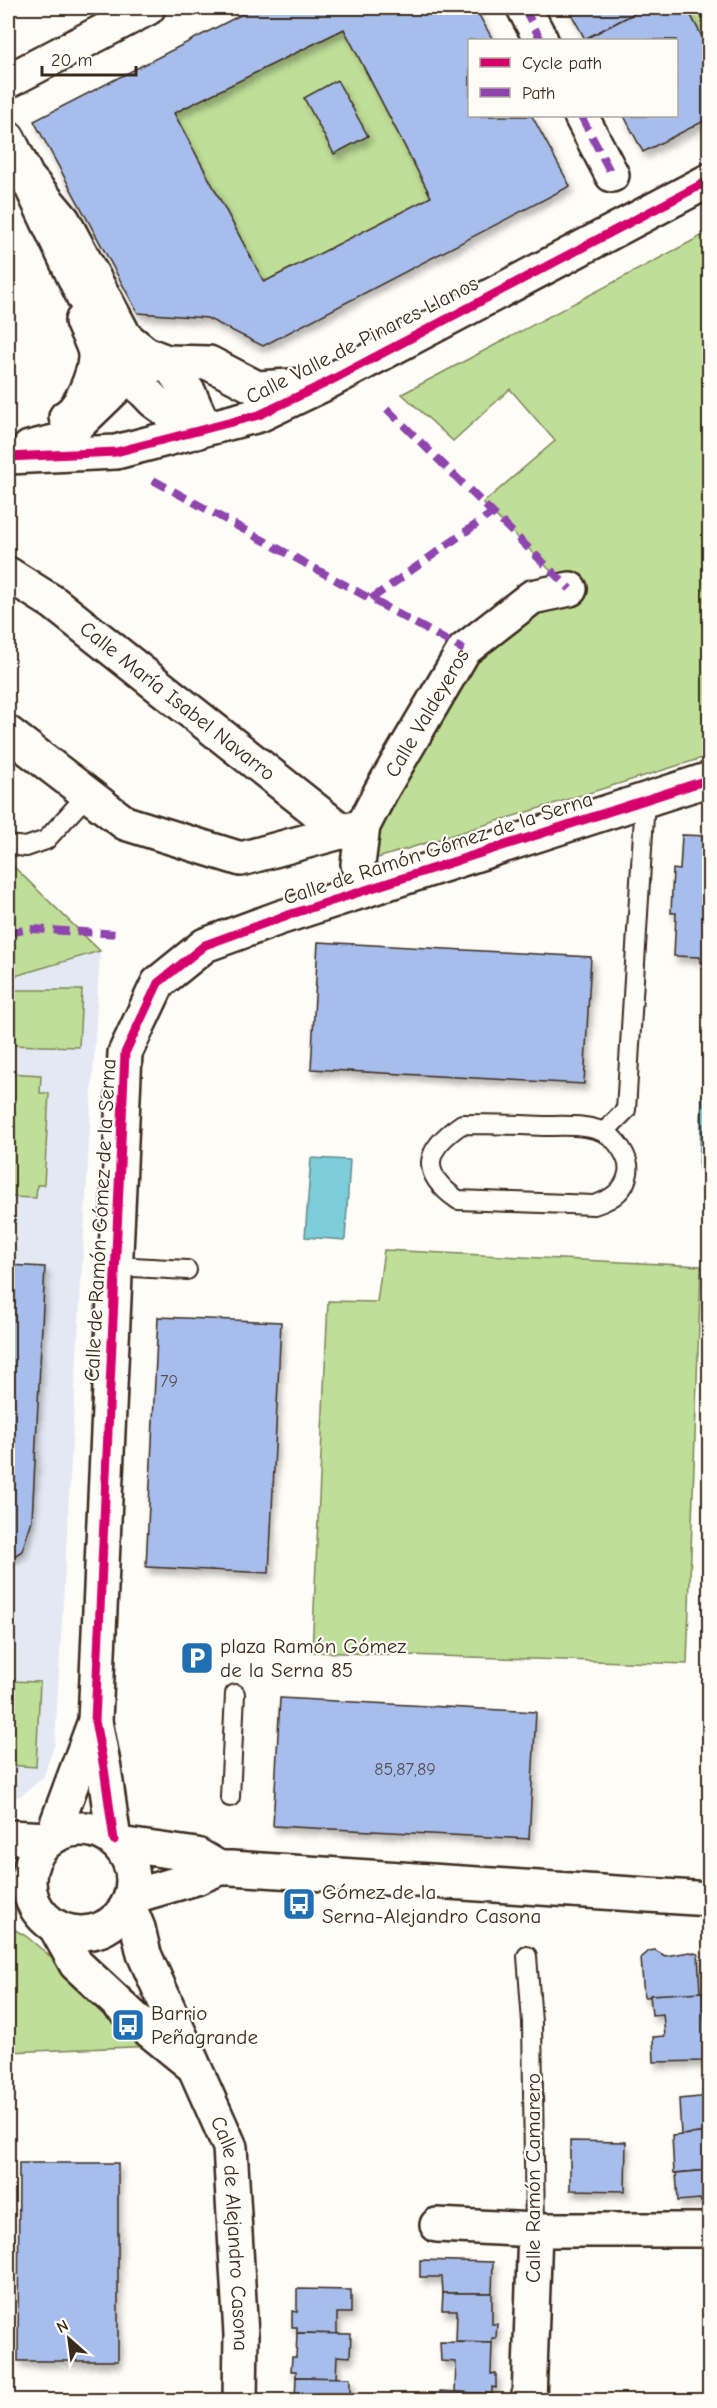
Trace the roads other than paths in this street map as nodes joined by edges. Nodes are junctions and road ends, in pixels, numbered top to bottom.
1 (148, 8) edge
2 (524, 8) edge
3 (540, 39) edge
4 (8, 81) edge
5 (582, 117) edge
6 (8, 138) edge
7 (612, 175) dead end
8 (27, 177) junction
9 (710, 180) edge
10 (166, 362) junction
11 (129, 375) junction
12 (324, 384) junction
13 (196, 432) junction
14 (8, 446) edge
15 (8, 452) edge
16 (8, 457) edge
17 (8, 574) edge
18 (570, 589) dead end
19 (8, 733) edge
20 (710, 779) edge
21 (88, 794) junction
22 (645, 800) junction
23 (353, 829) junction
24 (8, 845) edge
25 (364, 891) junction
26 (604, 1132) junction
27 (115, 1266) junction
28 (187, 1270) dead end
29 (235, 1694) dead end
30 (95, 1720) junction
31 (230, 1797) dead end
32 (8, 1837) edge
33 (51, 1838) junction
34 (117, 1842) junction
35 (219, 1868) junction
36 (710, 1899) edge
37 (129, 1900) junction
38 (8, 1910) edge
39 (52, 1925) junction
40 (527, 1956) dead end
41 (197, 2069) junction
42 (437, 2225) dead end
43 (536, 2230) junction
44 (710, 2230) edge
45 (240, 2400) edge
46 (529, 2400) edge

1 - 4 street
2 - 3 street
5 - 7 street
6 - 8 street
8 - 10 street
8 - 11 street
8 - 14 street
9 - 12 street, Calle Valle de Pinares Llanos
10 - 11 street
10 - 12 street
10 - 13 street
11 - 13 street
11 - 15 street
12 - 13 street, Calle Valle de Pinares Llanos
13 - 16 street, Calle Valle de Pinares Llanos
17 - 23 street, Calle María Isabel Navarro
18 - 23 street, Calle Valdeyeros
19 - 21 street
20 - 22 street, Calle de Ramón Gómez de la Serna
21 - 23 street
21 - 24 lane
22 - 25 street, Calle de Ramón Gómez de la Serna
22 - 26 lane
23 - 25 street, Calle Valdeyeros
25 - 27 street, Calle de Ramón Gómez de la Serna
26 - 26 lane
27 - 28 lane
27 - 30 street, Calle de Ramón Gómez de la Serna
29 - 31 lane
30 - 33 street, Calle de Ramón Gómez de la Serna
30 - 34 street, Calle de Ramón Gómez de la Serna
32 - 33 street
33 - 34 street
33 - 39 street
34 - 35 street
34 - 37 street
35 - 36 street
35 - 37 street
37 - 39 street
37 - 41 street, Calle de Alejandro Casona
38 - 39 street
39 - 41 street, Calle de Alejandro Casona
40 - 43 lane, Calle Ramón Camarero
41 - 45 street, Calle de Alejandro Casona
42 - 43 street
43 - 44 street
43 - 46 street, Calle Ramón Camarero

